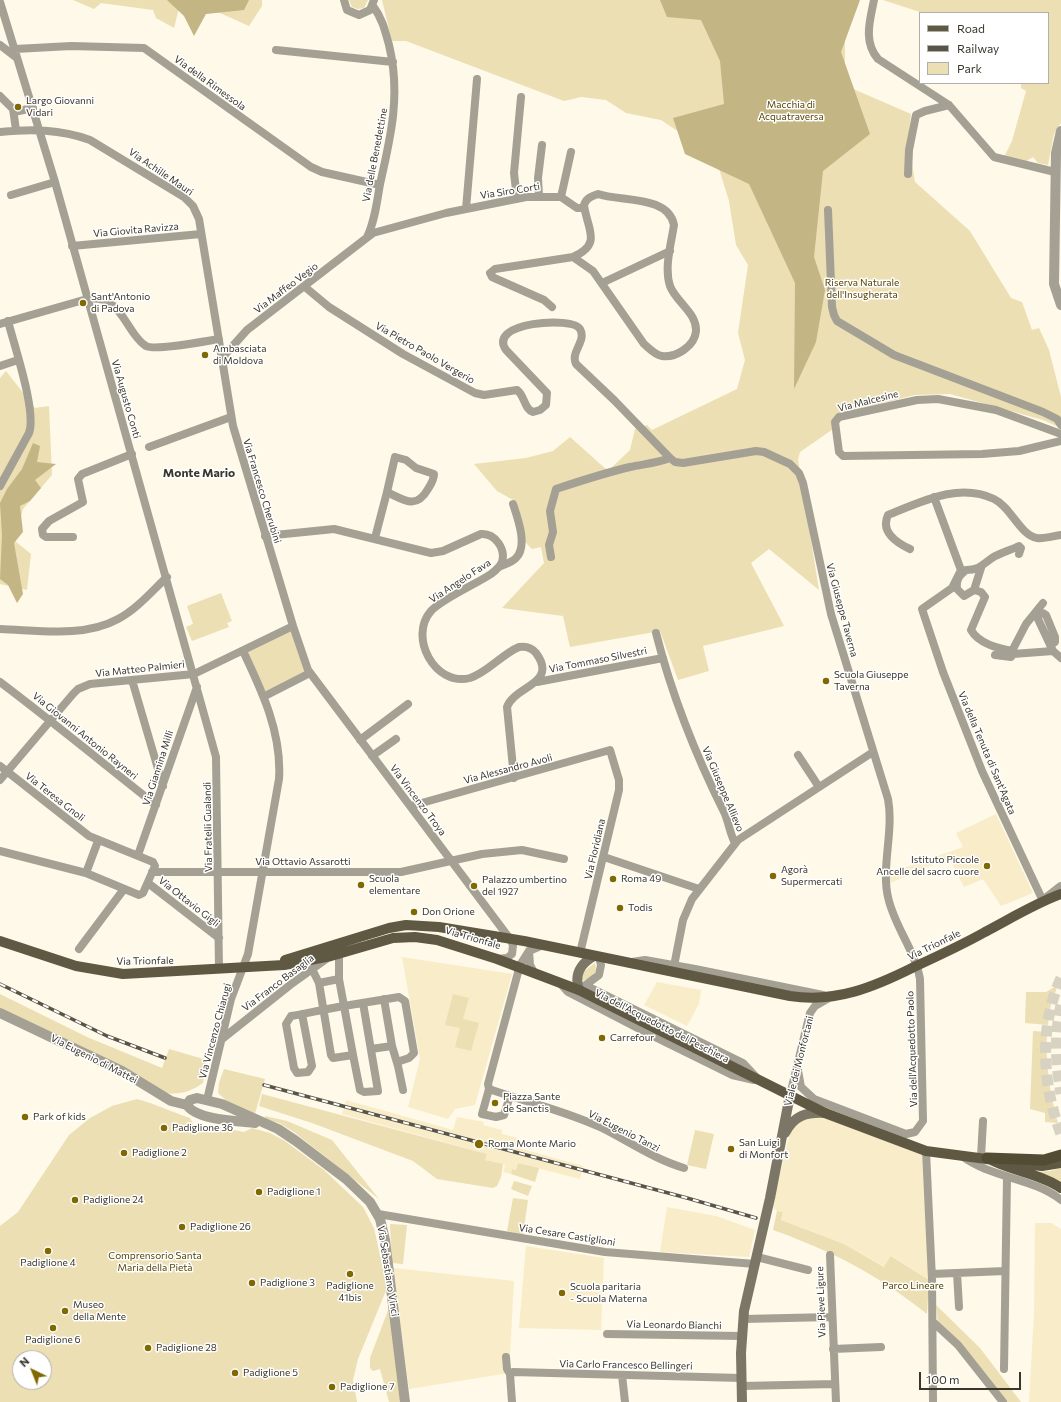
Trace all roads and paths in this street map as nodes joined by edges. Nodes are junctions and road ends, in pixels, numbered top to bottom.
1 (344, 0) edge
2 (874, 0) edge
3 (0, 2) edge
4 (375, 2) edge
5 (0, 45) edge
6 (15, 49) junction
7 (276, 50) dead end
8 (18, 58) junction
9 (393, 62) junction
10 (477, 79) dead end
11 (521, 97) dead end
12 (3, 98) edge
13 (949, 105) junction
14 (33, 108) junction
15 (14, 112) junction
16 (39, 129) junction
17 (16, 130) junction
18 (3, 131) edge
19 (1061, 131) edge
20 (542, 145) dead end
21 (571, 152) dead end
22 (1055, 172) junction
23 (908, 174) dead end
24 (55, 182) junction
25 (380, 185) junction
26 (12, 195) dead end
27 (539, 196) junction
28 (561, 197) junction
29 (517, 198) junction
30 (584, 208) junction
31 (466, 209) junction
32 (828, 210) dead end
33 (201, 234) junction
34 (366, 238) junction
35 (72, 246) junction
36 (670, 251) junction
37 (573, 256) junction
38 (602, 283) junction
39 (304, 287) junction
40 (87, 299) junction
41 (1061, 305) edge
42 (552, 307) dead end
43 (8, 321) junction
44 (0, 325) edge
45 (219, 339) junction
46 (222, 358) junction
47 (18, 360) junction
48 (0, 366) edge
49 (231, 417) junction
50 (1061, 425) edge
51 (1061, 434) edge
52 (1061, 441) edge
53 (149, 447) dead end
54 (132, 454) junction
55 (670, 458) junction
56 (0, 486) edge
57 (387, 492) junction
58 (934, 497) junction
59 (513, 504) dead end
60 (1061, 535) edge
61 (265, 536) junction
62 (73, 537) dead end
63 (375, 538) junction
64 (910, 549) dead end
65 (1019, 554) dead end
66 (551, 557) dead end
67 (499, 567) junction
68 (981, 568) junction
69 (167, 578) junction
70 (974, 590) junction
71 (1043, 603) dead end
72 (293, 626) junction
73 (0, 629) edge
74 (656, 632) dead end
75 (243, 651) junction
76 (1013, 653) junction
77 (995, 655) dead end
78 (662, 658) junction
79 (1061, 658) edge
80 (310, 673) junction
81 (194, 674) junction
82 (132, 680) junction
83 (0, 682) edge
84 (537, 682) junction
85 (197, 687) junction
86 (265, 696) junction
87 (408, 704) dead end
88 (51, 720) junction
89 (396, 739) dead end
90 (360, 740) junction
91 (610, 750) joint
92 (873, 752) junction
93 (798, 755) dead end
94 (372, 756) junction
95 (3, 769) edge
96 (514, 778) junction
97 (0, 780) edge
98 (163, 786) junction
99 (819, 787) junction
100 (156, 805) junction
101 (411, 806) junction
102 (98, 841) junction
103 (735, 843) junction
104 (0, 851) edge
105 (138, 855) junction
106 (604, 857) junction
107 (564, 860) dead end
108 (452, 862) junction
109 (152, 872) junction
110 (219, 872) junction
111 (263, 872) junction
112 (86, 873) junction
113 (148, 883) junction
114 (1061, 887) edge
115 (124, 889) junction
116 (699, 889) junction
117 (1061, 894) edge
118 (1043, 901) junction
119 (1061, 901) edge
120 (219, 938) junction
121 (510, 939) junction
122 (0, 941) edge
123 (544, 945) junction
124 (79, 949) dead end
125 (529, 951) junction
126 (580, 953) junction
127 (335, 955) junction
128 (596, 957) junction
129 (497, 959) junction
130 (626, 962) junction
131 (270, 966) junction
132 (674, 966) junction
133 (917, 966) junction
134 (244, 968) junction
135 (219, 969) junction
136 (312, 969) junction
137 (519, 969) junction
138 (534, 974) junction
139 (339, 979) junction
140 (559, 982) junction
141 (318, 983) junction
142 (583, 988) junction
143 (830, 998) junction
144 (384, 999) junction
145 (363, 1003) junction
146 (344, 1006) junction
147 (322, 1010) junction
148 (0, 1013) edge
149 (302, 1014) junction
150 (226, 1018) junction
151 (238, 1026) junction
152 (222, 1039) junction
153 (392, 1046) junction
154 (371, 1049) junction
155 (352, 1056) junction
156 (397, 1062) junction
157 (797, 1066) junction
158 (759, 1080) junction
159 (489, 1089) junction
160 (403, 1090) dead end
161 (790, 1095) junction
162 (510, 1096) junction
163 (207, 1100) junction
164 (222, 1104) junction
165 (187, 1105) junction
166 (825, 1113) junction
167 (223, 1119) junction
168 (983, 1121) dead end
169 (265, 1124) junction
170 (876, 1124) junction
171 (784, 1134) junction
172 (887, 1137) junction
173 (926, 1151) junction
174 (1061, 1155) edge
175 (961, 1156) junction
176 (984, 1158) junction
177 (1061, 1163) edge
178 (684, 1168) dead end
179 (1007, 1177) junction
180 (1061, 1188) edge
181 (1061, 1200) edge
182 (378, 1214) junction
183 (830, 1255) dead end
184 (756, 1261) junction
185 (808, 1270) dead end
186 (1005, 1271) junction
187 (957, 1273) junction
188 (932, 1274) junction
189 (959, 1307) dead end
190 (832, 1317) junction
191 (743, 1319) junction
192 (933, 1322) junction
193 (607, 1334) dead end
194 (742, 1336) junction
195 (881, 1347) dead end
196 (833, 1349) junction
197 (506, 1357) dead end
198 (1004, 1369) dead end
199 (510, 1374) junction
200 (622, 1375) junction
201 (741, 1382) junction
202 (835, 1384) junction
203 (1000, 1400) edge
204 (405, 1402) edge
205 (512, 1402) edge
206 (625, 1402) edge
207 (742, 1402) edge
208 (836, 1402) edge
209 (933, 1402) edge

1 - 4 street
2 - 13 street
3 - 6 street
4 - 9 street, Via delle Benedettine
5 - 8 street
6 - 8 street
6 - 25 street, Via della Rimessola
7 - 9 street
8 - 14 street
9 - 25 street, Via delle Benedettine
10 - 31 street
11 - 29 street
12 - 15 street
13 - 22 street
13 - 23 street
14 - 15 street
14 - 16 street, Via Augusto Conti
15 - 17 street
16 - 17 street, Via Achille Mauri
16 - 24 street, Via Augusto Conti
16 - 33 street, Via Achille Mauri
17 - 18 street, Via Achille Mauri
19 - 22 street
20 - 27 street
21 - 28 street
22 - 41 street
24 - 26 street
24 - 35 street, Via Augusto Conti
25 - 34 street, Via delle Benedettine
27 - 28 street, Via Siro Corti
27 - 29 street, Via Siro Corti
28 - 30 street
29 - 31 street, Via Siro Corti
30 - 36 street
30 - 37 street
31 - 34 street, Via Siro Corti
32 - 50 street
33 - 35 street, Via Giovita Ravizza
33 - 45 street, Via Achille Mauri
34 - 39 street, Via Maffeo Vegio
35 - 40 street, Via Augusto Conti
36 - 38 street
36 - 38 street
37 - 38 street
37 - 42 street
39 - 46 street, Via Maffeo Vegio
39 - 55 street, Via Pietro Paolo Vergerio
40 - 43 street
40 - 45 street
40 - 54 street, Via Augusto Conti
43 - 44 street
43 - 47 street
45 - 46 street, Via Achille Mauri
46 - 49 street, Via Francesco Cherubini
47 - 48 street
47 - 56 street
49 - 53 street
49 - 61 street, Via Francesco Cherubini
51 - 52 street, Via Malcesine
54 - 62 street
54 - 69 street, Via Augusto Conti
55 - 66 street
55 - 92 street, Via Giuseppe Taverna
57 - 57 street
57 - 63 street
58 - 60 street
58 - 64 street
58 - 118 street, Via della Tenuta di Sant'Agata
59 - 67 street
61 - 63 street, Via Angelo Fava
61 - 72 street, Via Francesco Cherubini
63 - 67 street, Via Angelo Fava
65 - 68 street
67 - 84 street, Via Angelo Fava
68 - 70 street
68 - 70 street
69 - 73 street
69 - 81 street, Via Augusto Conti
70 - 76 street
71 - 76 street
72 - 75 street, Via Matteo Palmieri
72 - 80 street, Via Francesco Cherubini
74 - 78 street, Via Giuseppe Allievo
75 - 81 street, Via Matteo Palmieri
75 - 86 street, Via Vincenzo Chiarugi
76 - 77 street
76 - 79 street
78 - 84 street, Via Tommaso Silvestri
78 - 103 street, Via Giuseppe Allievo
80 - 86 street
80 - 90 street, Via Vincenzo Troya
81 - 82 street, Via Matteo Palmieri
81 - 85 street, Via Fratelli Gualandi
82 - 88 street, Via Matteo Palmieri
82 - 98 street
83 - 88 street, Via Giovanni Antonio Rayneri
84 - 96 street
85 - 98 street, Via Giannina Milli
85 - 110 street, Via Fratelli Gualandi
86 - 111 street, Via Vincenzo Chiarugi
87 - 90 street
88 - 95 street, Via Matteo Palmieri
88 - 100 street, Via Giovanni Antonio Rayneri
89 - 94 street
90 - 94 street, Via Vincenzo Troya
91 - 96 street, Via Alessandro Avoli
91 - 106 street, Via Floridiana
92 - 99 street
92 - 133 street, Via Giuseppe Taverna
93 - 99 street
94 - 101 street, Via Vincenzo Troya
95 - 97 street, Via Matteo Palmieri
95 - 102 street, Via Teresa Gnoli
96 - 101 street, Via Alessandro Avoli
98 - 100 street, Via Giannina Milli
99 - 103 street
100 - 105 street, Via Giannina Milli
101 - 108 street, Via Vincenzo Troya
102 - 105 street, Via Teresa Gnoli
102 - 112 street
103 - 116 street, Via Giuseppe Allievo
104 - 112 street
105 - 109 street, Via Teresa Gnoli
106 - 116 street
106 - 126 street, Via Floridiana
107 - 108 street, Via Ottavio Assarotti
108 - 111 street, Via Ottavio Assarotti
108 - 121 street, Via Vincenzo Troya
109 - 110 street, Via Ottavio Assarotti
109 - 113 street
110 - 111 street, Via Ottavio Assarotti
110 - 120 street, Via Fratelli Gualandi
111 - 134 street, Via Vincenzo Chiarugi
112 - 115 street
113 - 115 street
113 - 120 street, Via Ottavio Gigli
114 - 118 street, Via Trionfale
115 - 124 street
116 - 132 street, Via Giuseppe Allievo
117 - 118 main road, Via Trionfale
118 - 119 main road
118 - 133 main road, Via Trionfale
120 - 135 street, Via Fratelli Gualandi
121 - 123 main road, Via Trionfale
121 - 129 street, Via Trionfale
121 - 131 main road, Via Trionfale
122 - 135 main road, Via Trionfale
123 - 125 street
123 - 126 main road, Via Trionfale
125 - 137 street
125 - 138 street
126 - 128 main road, Via Trionfale
127 - 129 main road, Via Trionfale
127 - 131 main road, Via Trionfale
127 - 136 street, Via Franco Basaglia
127 - 139 street
128 - 130 main road, Via Trionfale
128 - 142 street
128 - 142 main road
129 - 137 main road, Via dell'Acquedotto del Peschiera
130 - 132 street, Via Trionfale
130 - 143 main road, Via Trionfale
131 - 134 main road, Via Trionfale
132 - 143 street, Via Trionfale
133 - 143 main road, Via Trionfale
133 - 170 street, Via dell'Acquedotto Paolo
134 - 135 main road, Via Trionfale
134 - 150 street, Via Vincenzo Chiarugi
136 - 141 street
136 - 151 street, Via Franco Basaglia
137 - 138 main road, Via dell'Acquedotto del Peschiera
137 - 159 street
138 - 140 main road, Via dell'Acquedotto del Peschiera
139 - 141 street
139 - 146 street
140 - 142 main road, Via dell'Acquedotto del Peschiera
140 - 158 street, Via dell'Acquedotto del Peschiera
141 - 147 street
142 - 158 main road, Via dell'Acquedotto del Peschiera
143 - 157 street, Viale dei Monfortani
144 - 145 street
144 - 153 street
144 - 156 street
145 - 146 street
145 - 154 street
146 - 147 street
146 - 155 street
147 - 149 street
147 - 155 street
148 - 165 street, Via Eugenio di Mattei
149 - 149 street
150 - 151 street, Via Franco Basaglia
150 - 152 street, Via Vincenzo Chiarugi
151 - 152 street, Via Franco Basaglia
152 - 163 street, Via Vincenzo Chiarugi
153 - 154 street
153 - 156 street
154 - 155 street
156 - 160 street
157 - 161 street, Viale dei Monfortani
157 - 170 street
158 - 161 main road, Via dell'Acquedotto del Peschiera
159 - 162 street
159 - 162 street
161 - 166 main road, Via dell'Acquedotto del Peschiera
161 - 171 main road, Viale dei Monfortani
162 - 178 street, Via Eugenio Tanzi
163 - 164 street, Via Sebastiano Vinci
163 - 165 street
164 - 167 street
164 - 169 street, Via Sebastiano Vinci
165 - 167 street, Via Eugenio di Mattei
166 - 171 main road, Viale dei Monfortani
166 - 172 main road, Via dell'Acquedotto del Peschiera
167 - 169 street, Via Sebastiano Vinci
168 - 176 street
169 - 182 street, Via Sebastiano Vinci
170 - 172 street
171 - 184 main road, Viale dei Monfortani
172 - 173 main road, Via dell'Acquedotto del Peschiera
173 - 175 main road, Via dell'Acquedotto del Peschiera
173 - 188 street
174 - 176 highway
175 - 176 main road, Via dell'Acquedotto del Peschiera
175 - 179 street
176 - 177 main road
176 - 180 main road
179 - 181 street
179 - 186 street
182 - 184 street, Via Cesare Castiglioni
182 - 204 street, Via Sebastiano Vinci
183 - 190 street, Via Pieve Ligure
184 - 185 street, Via Cesare Castiglioni
184 - 191 main road, Viale dei Monfortani
186 - 187 street
186 - 198 street
187 - 188 street
187 - 189 street
188 - 192 street
190 - 191 street
190 - 196 street, Via Pieve Ligure
191 - 194 main road, Viale dei Monfortani
192 - 203 street
192 - 209 street
193 - 194 street, Via Leonardo Bianchi
194 - 201 main road, Viale dei Monfortani
195 - 196 street, Via Pieve Ligure
196 - 202 street, Via Pieve Ligure
197 - 199 street
199 - 200 street, Via Carlo Francesco Bellingeri
199 - 205 street
200 - 201 street, Via Carlo Francesco Bellingeri
200 - 206 street
201 - 202 street, Via Carlo Francesco Bellingeri
201 - 207 main road, Viale dei Monfortani
202 - 208 street, Via Pieve Ligure

